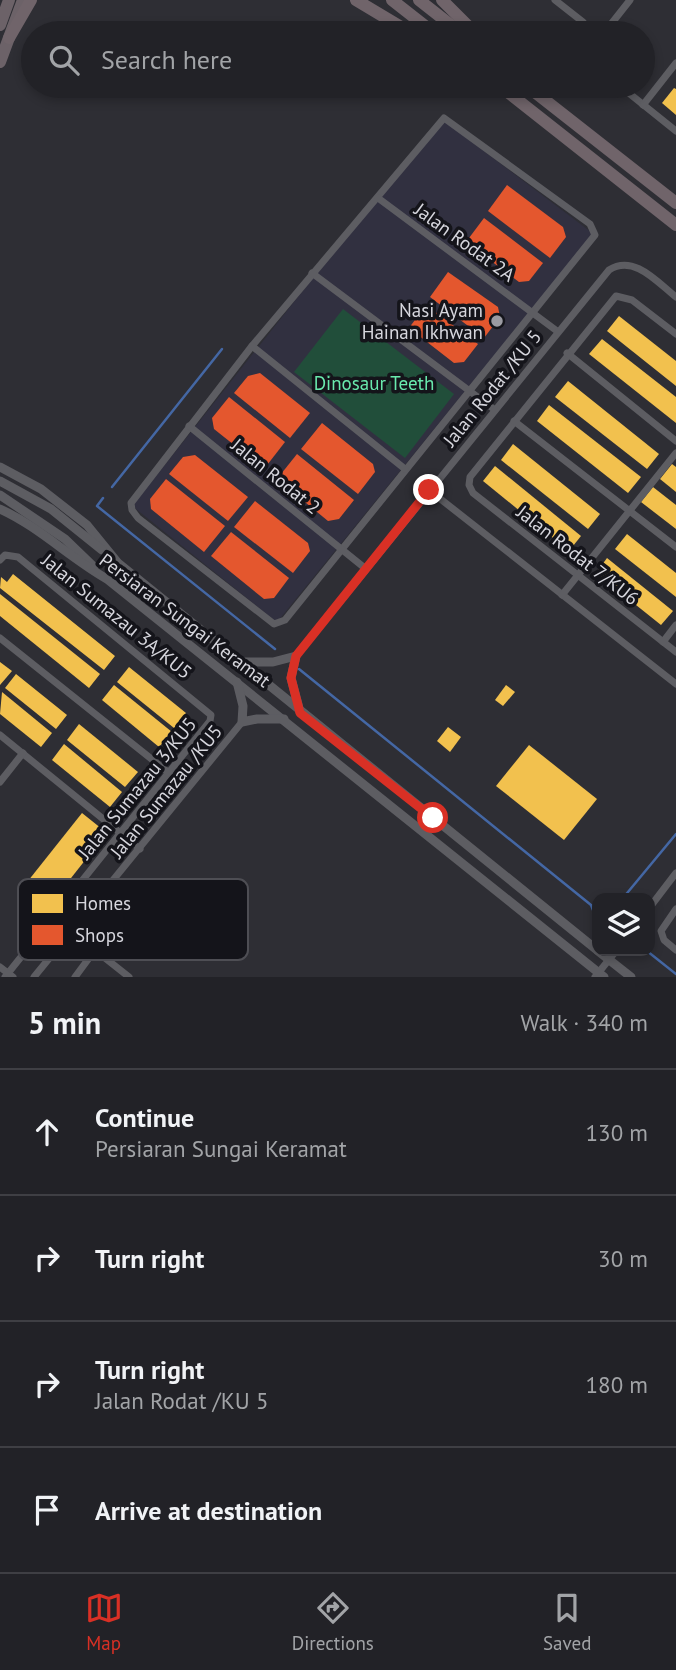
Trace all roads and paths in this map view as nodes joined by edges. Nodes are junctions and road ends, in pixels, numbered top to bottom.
1 (9, 0) edge
2 (23, 0) edge
3 (31, 0) edge
4 (356, 0) edge
5 (392, 0) edge
6 (419, 0) edge
7 (442, 0) edge
8 (555, 0) edge
9 (630, 0) edge
10 (391, 21) edge
11 (419, 21) edge
12 (446, 21) edge
13 (463, 21) edge
14 (582, 21) edge
15 (613, 21) edge
16 (0, 24) edge
17 (9, 38) junction
18 (0, 62) edge
19 (676, 63) edge
20 (655, 89) edge
21 (509, 98) edge
22 (515, 98) edge
23 (542, 98) edge
24 (550, 98) edge
25 (635, 98) edge
26 (648, 98) edge
27 (643, 104) junction
28 (539, 117) junction
29 (676, 131) edge
30 (631, 167) junction
31 (378, 198) junction
32 (676, 203) edge
33 (676, 225) edge
34 (312, 274) junction
35 (676, 297) edge
36 (533, 312) junction
37 (557, 331) junction
38 (676, 334) edge
39 (252, 346) junction
40 (567, 354) junction
41 (468, 390) junction
42 (495, 410) junction
43 (514, 421) junction
44 (190, 426) junction
45 (676, 441) edge
46 (676, 453) edge
47 (0, 467) edge
48 (405, 469) junction
49 (0, 481) edge
50 (429, 490) junction
51 (0, 495) edge
52 (0, 509) edge
53 (629, 511) junction
54 (676, 547) edge
55 (342, 550) junction
56 (0, 560) edge
57 (118, 563) junction
58 (366, 569) junction
59 (578, 574) junction
60 (106, 578) junction
61 (562, 595) junction
62 (676, 625) edge
63 (0, 638) edge
64 (663, 642) junction
65 (676, 652) edge
66 (296, 656) junction
67 (237, 662) junction
68 (236, 680) junction
69 (676, 684) edge
70 (300, 713) junction
71 (211, 715) joint
72 (285, 719) junction
73 (242, 722) junction
74 (0, 735) edge
75 (23, 753) junction
76 (169, 773) junction
77 (0, 782) edge
78 (433, 818) junction
79 (121, 833) junction
80 (433, 839) junction
81 (140, 849) junction
82 (676, 873) edge
83 (85, 879) edge
84 (115, 879) edge
85 (655, 900) edge
86 (676, 909) edge
87 (592, 945) edge
88 (676, 950) edge
89 (605, 956) edge
90 (612, 956) edge
91 (22, 960) edge
92 (48, 960) edge
93 (88, 960) edge
94 (108, 960) edge
95 (609, 960) junction
96 (0, 967) edge
97 (9, 976) edge
98 (599, 976) edge
99 (34, 977) edge
100 (75, 977) edge
101 (129, 977) edge
102 (631, 977) edge

1 - 16 highway
2 - 17 highway
3 - 17 highway
4 - 10 highway
5 - 11 highway
6 - 12 highway
7 - 13 highway
8 - 14 street
9 - 15 street
17 - 18 highway
19 - 20 street
21 - 28 highway
22 - 28 highway
23 - 30 highway
24 - 30 highway
25 - 27 street
26 - 27 street
27 - 29 street
28 - 33 highway
30 - 32 highway
31 - 34 street
31 - 36 street, Jalan Rodat 2A
31 - 36 street
34 - 39 street
34 - 41 street
35 - 37 street, Jalan Rodat /KU 5
36 - 37 street, Jalan Rodat 2A
36 - 41 street
37 - 42 street, Jalan Rodat /KU 5
38 - 40 street
39 - 44 street
39 - 48 street
40 - 43 street
40 - 45 street
41 - 42 street
41 - 48 street
42 - 50 street, Jalan Rodat /KU 5
43 - 53 street
43 - 59 street, Jalan Rodat 7/KU6
44 - 55 street, Jalan Rodat 2
44 - 55 street
46 - 53 street
47 - 57 street, Persiaran Sungai Keramat
48 - 55 street
49 - 57 street
50 - 58 street, Jalan Rodat /KU 5
50 - 61 street
51 - 60 street
52 - 60 street, Persiaran Sungai Keramat
53 - 54 street
53 - 59 street
55 - 58 street, Jalan Rodat 2
56 - 71 street, Jalan Sumazau 3A/KU5
57 - 67 street, Persiaran Sungai Keramat
58 - 66 street, Jalan Rodat /KU 5
59 - 61 street
59 - 64 street, Jalan Rodat 7/KU6
60 - 68 street, Persiaran Sungai Keramat
61 - 69 street
62 - 64 street
63 - 76 street
64 - 65 street, Jalan Rodat 7/KU6
66 - 67 street
66 - 70 street
67 - 70 street, Persiaran Sungai Keramat
68 - 72 street, Persiaran Sungai Keramat
68 - 73 street
70 - 78 street, Persiaran Sungai Keramat
71 - 76 street, Jalan Sumazau 3/KU5
72 - 73 street
72 - 80 street, Persiaran Sungai Keramat
73 - 81 street, Jalan Sumazau /KU5
74 - 75 street
75 - 77 street
75 - 79 street
76 - 79 street, Jalan Sumazau 3/KU5
78 - 80 street
78 - 87 street, Persiaran Sungai Keramat
79 - 81 street
79 - 83 street, Jalan Sumazau 3/KU5
80 - 98 street, Persiaran Sungai Keramat
81 - 84 street, Jalan Sumazau /KU5
82 - 85 street
86 - 88 street
89 - 95 street, Persiaran Sungai Keramat
90 - 95 street
91 - 97 street, Jalan Sumazau 3/KU5
92 - 99 street, Jalan Sumazau /KU5
93 - 100 street
94 - 101 street
95 - 98 street
95 - 102 street, Persiaran Sungai Keramat
96 - 97 street

